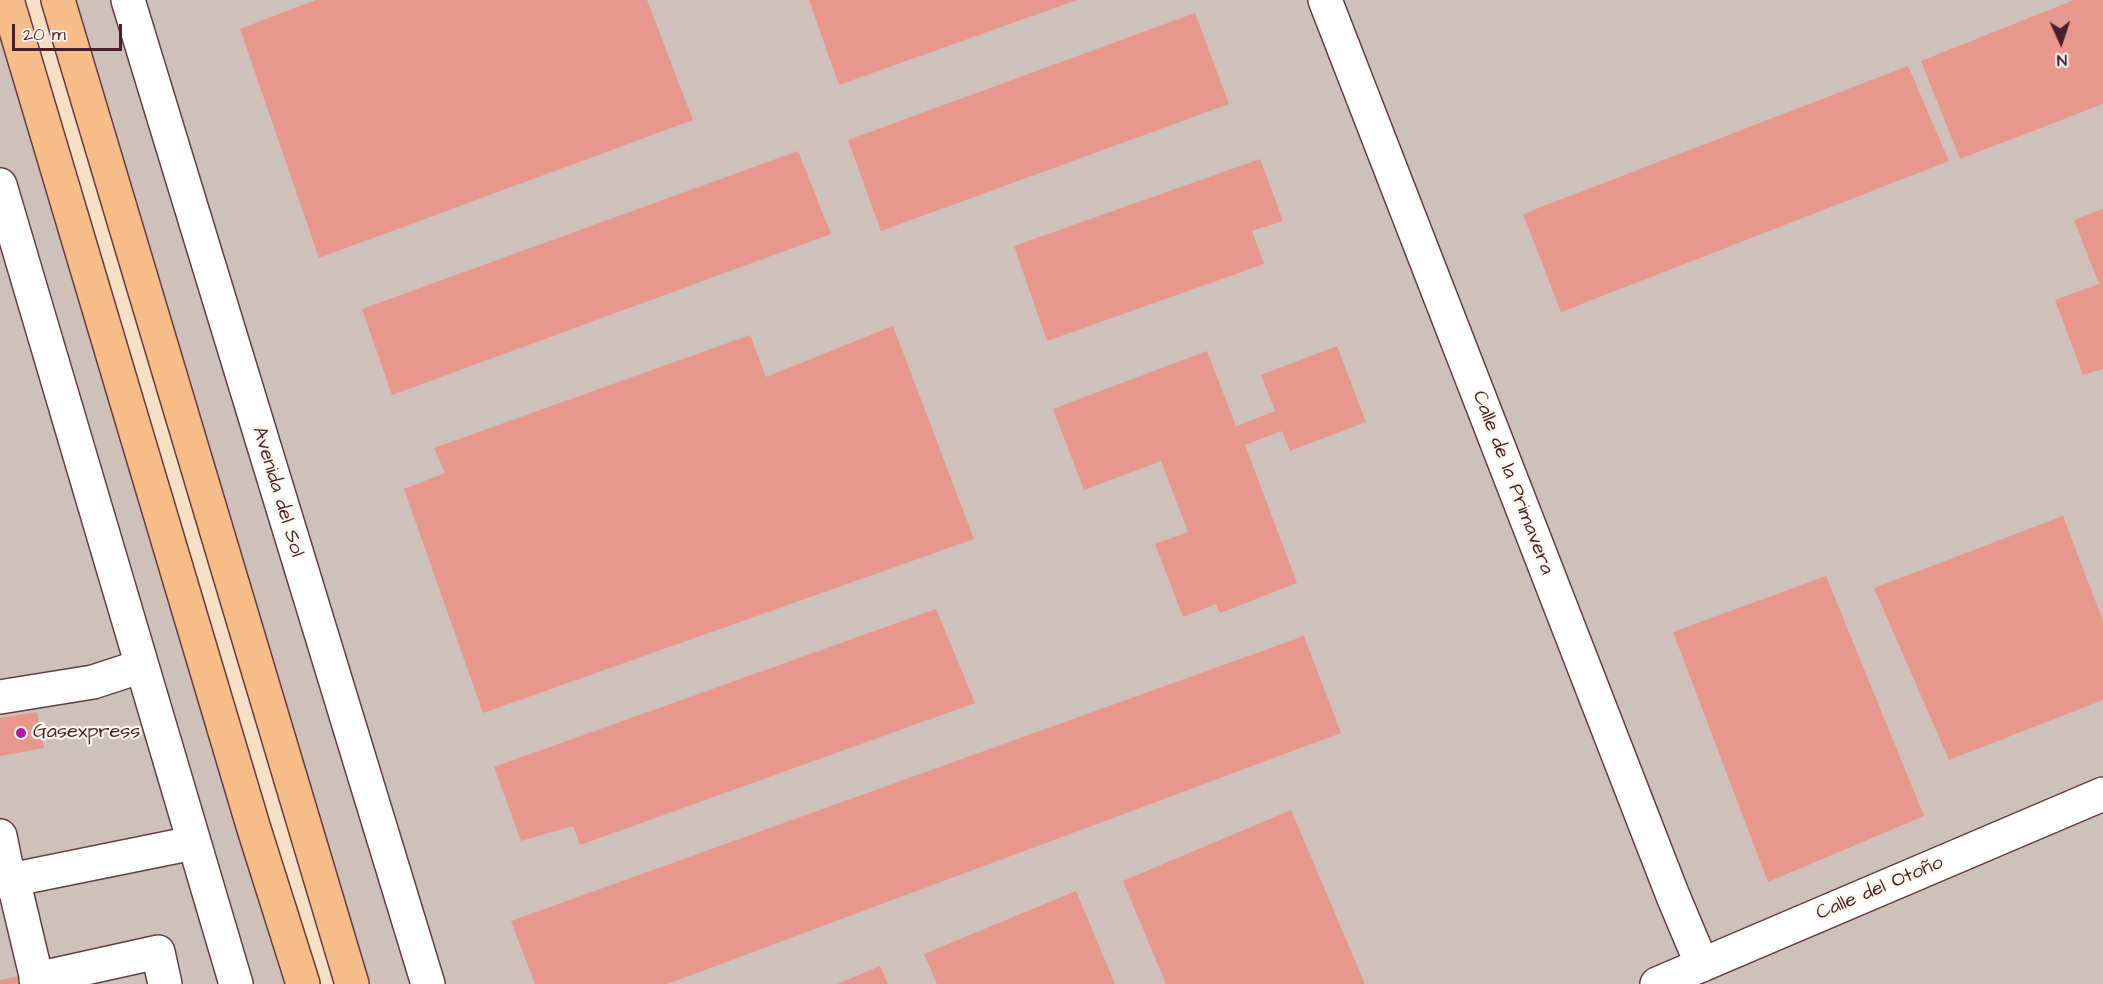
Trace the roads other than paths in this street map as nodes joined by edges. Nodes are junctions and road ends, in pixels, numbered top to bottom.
1 (7, 0) edge
2 (58, 0) edge
3 (129, 0) edge
4 (1325, 0) edge
5 (0, 185) edge
6 (142, 666) junction
7 (0, 697) edge
8 (2103, 794) edge
9 (0, 836) edge
10 (193, 843) junction
11 (7, 880) edge
12 (1702, 965) junction
13 (37, 982) edge
14 (165, 984) edge
15 (236, 984) edge
16 (303, 984) edge
17 (352, 984) edge
18 (428, 984) edge
19 (1657, 984) edge

1 - 16 main road
2 - 17 main road
3 - 18 street, Avenida del Sol
4 - 12 street, Calle de la Primavera
5 - 6 street
6 - 7 street
6 - 10 street
8 - 12 street, Calle del Otoño
9 - 11 street
10 - 11 street
10 - 15 street
11 - 13 street
12 - 19 street, Calle del Otoño
13 - 14 street

